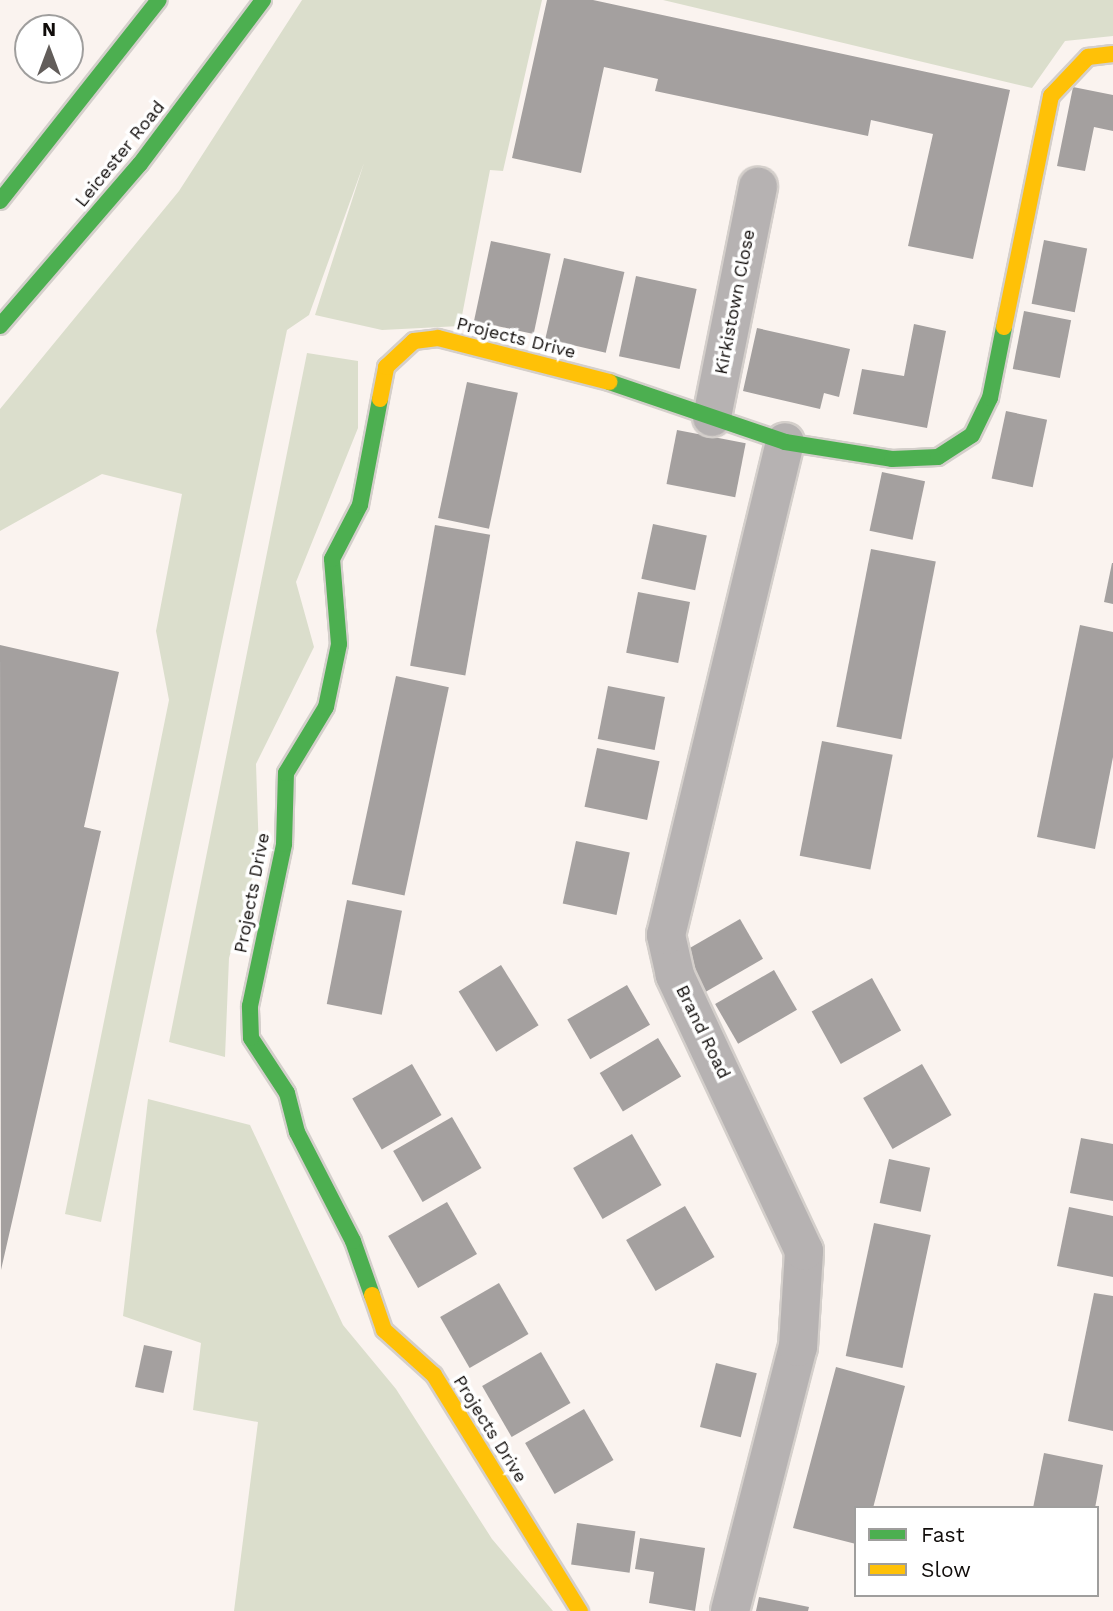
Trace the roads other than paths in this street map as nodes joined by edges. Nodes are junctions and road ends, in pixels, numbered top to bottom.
1 (159, 0) edge
2 (262, 0) edge
3 (1113, 54) edge
4 (758, 187) dead end
5 (0, 201) edge
6 (0, 326) edge
7 (712, 416) junction
8 (785, 442) junction
9 (580, 1611) edge
10 (730, 1611) edge

1 - 5 main road
2 - 6 main road, Leicester Road
3 - 8 main road, Projects Drive
4 - 7 street, Kirkistown Close
7 - 8 main road, Projects Drive
7 - 9 main road, Projects Drive
8 - 10 street, Brand Road

